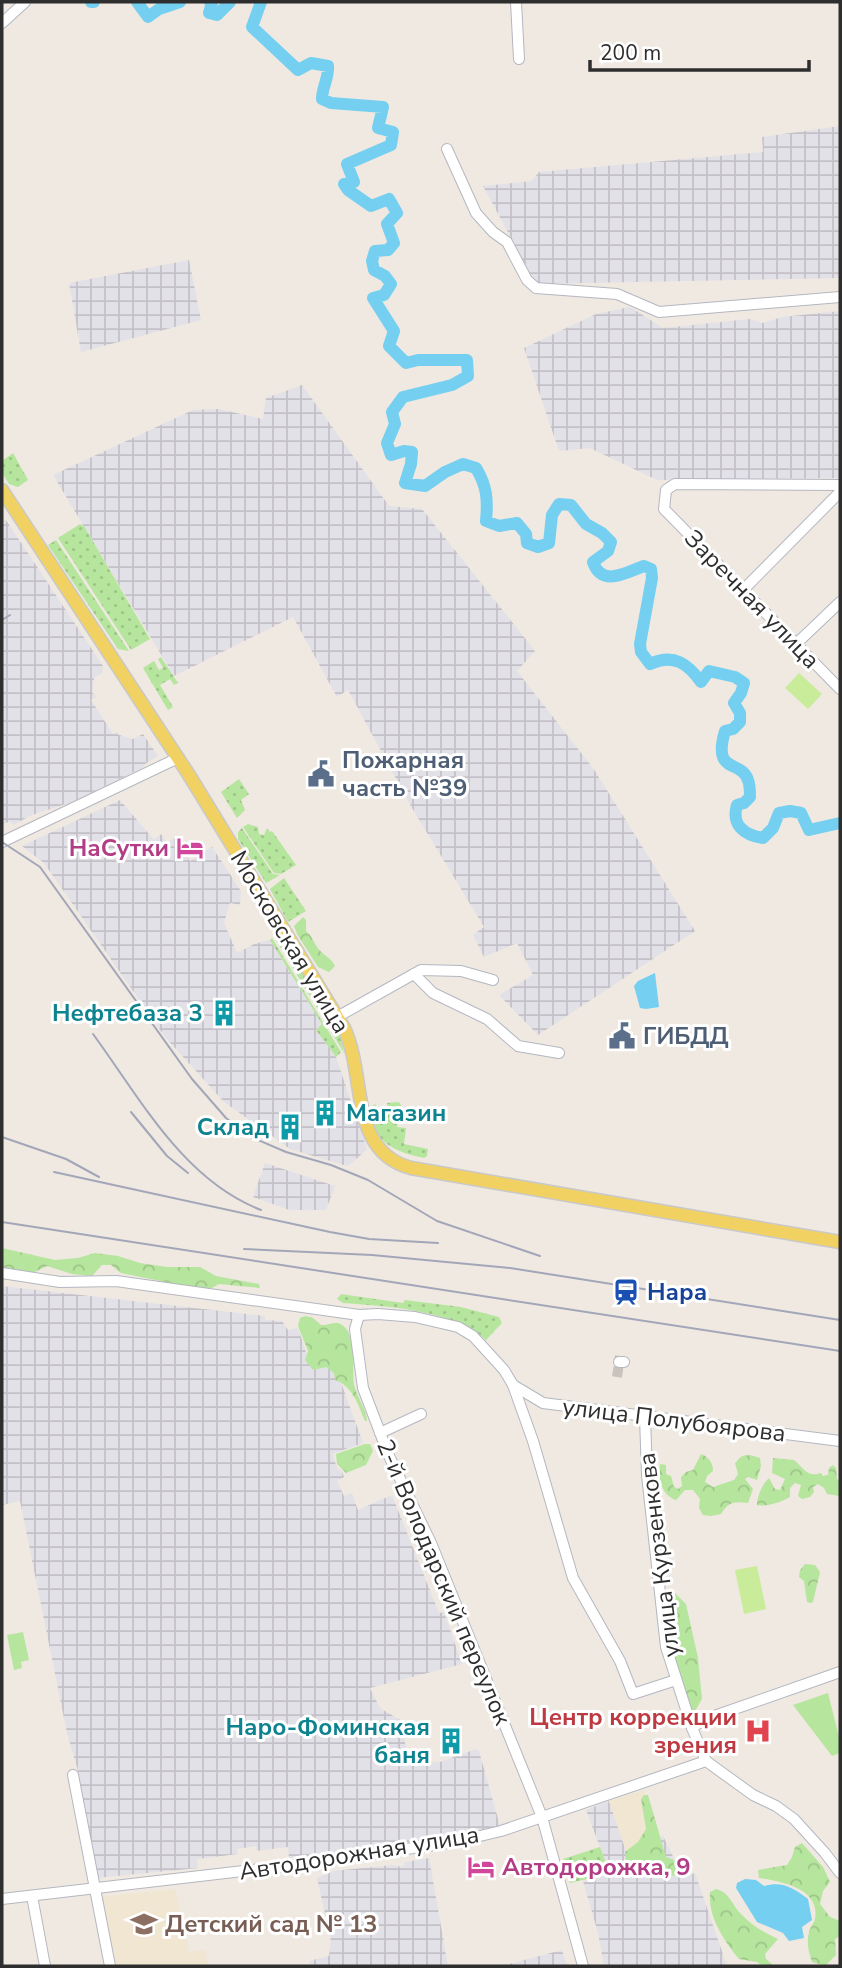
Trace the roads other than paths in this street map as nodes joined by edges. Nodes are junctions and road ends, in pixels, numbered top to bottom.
1 (24, 2) edge
2 (516, 2) edge
3 (2, 23) edge
4 (519, 59) dead end
5 (447, 149) dead end
6 (840, 297) edge
7 (840, 485) edge
8 (2, 490) edge
9 (840, 492) edge
10 (743, 590) junction
11 (840, 603) edge
12 (796, 644) junction
13 (840, 690) edge
14 (178, 758) junction
15 (2, 842) edge
16 (414, 974) junction
17 (492, 980) dead end
18 (337, 1017) junction
19 (559, 1053) dead end
20 (840, 1242) edge
21 (2, 1273) edge
22 (359, 1315) junction
23 (513, 1385) junction
24 (421, 1414) dead end
25 (645, 1417) junction
26 (380, 1433) junction
27 (840, 1441) edge
28 (840, 1672) edge
29 (676, 1680) junction
30 (691, 1728) junction
31 (706, 1761) junction
32 (73, 1775) dead end
33 (542, 1818) junction
34 (840, 1873) edge
35 (96, 1889) junction
36 (32, 1896) junction
37 (2, 1899) edge
38 (45, 1966) edge
39 (110, 1966) edge
40 (583, 1966) edge

1 - 3 street
2 - 4 street
5 - 6 street
7 - 10 street, Заречная улица
8 - 14 main road, Московская улица
9 - 10 street
10 - 12 street, Заречная улица
11 - 12 street
12 - 13 street, Заречная улица
14 - 15 street
14 - 18 main road, Московская улица
16 - 17 street
16 - 18 street
16 - 19 street
18 - 20 main road, Московская улица
21 - 22 street
22 - 23 street
22 - 26 street, 2-й Володарский переулок
23 - 25 street, улица Полубоярова
23 - 29 street
24 - 26 street
25 - 27 street, улица Полубоярова
25 - 29 street, улица Курзенкова
26 - 33 street, 2-й Володарский переулок
28 - 30 street
29 - 30 street, улица Курзенкова
30 - 31 street, улица Курзенкова
31 - 33 street, Автодорожная улица
31 - 34 street, улица Курзенкова
32 - 35 street
33 - 35 street, Автодорожная улица
33 - 40 street, 2-й Володарский переулок
35 - 36 street, Автодорожная улица
35 - 39 street
36 - 37 street, Автодорожная улица
36 - 38 street

